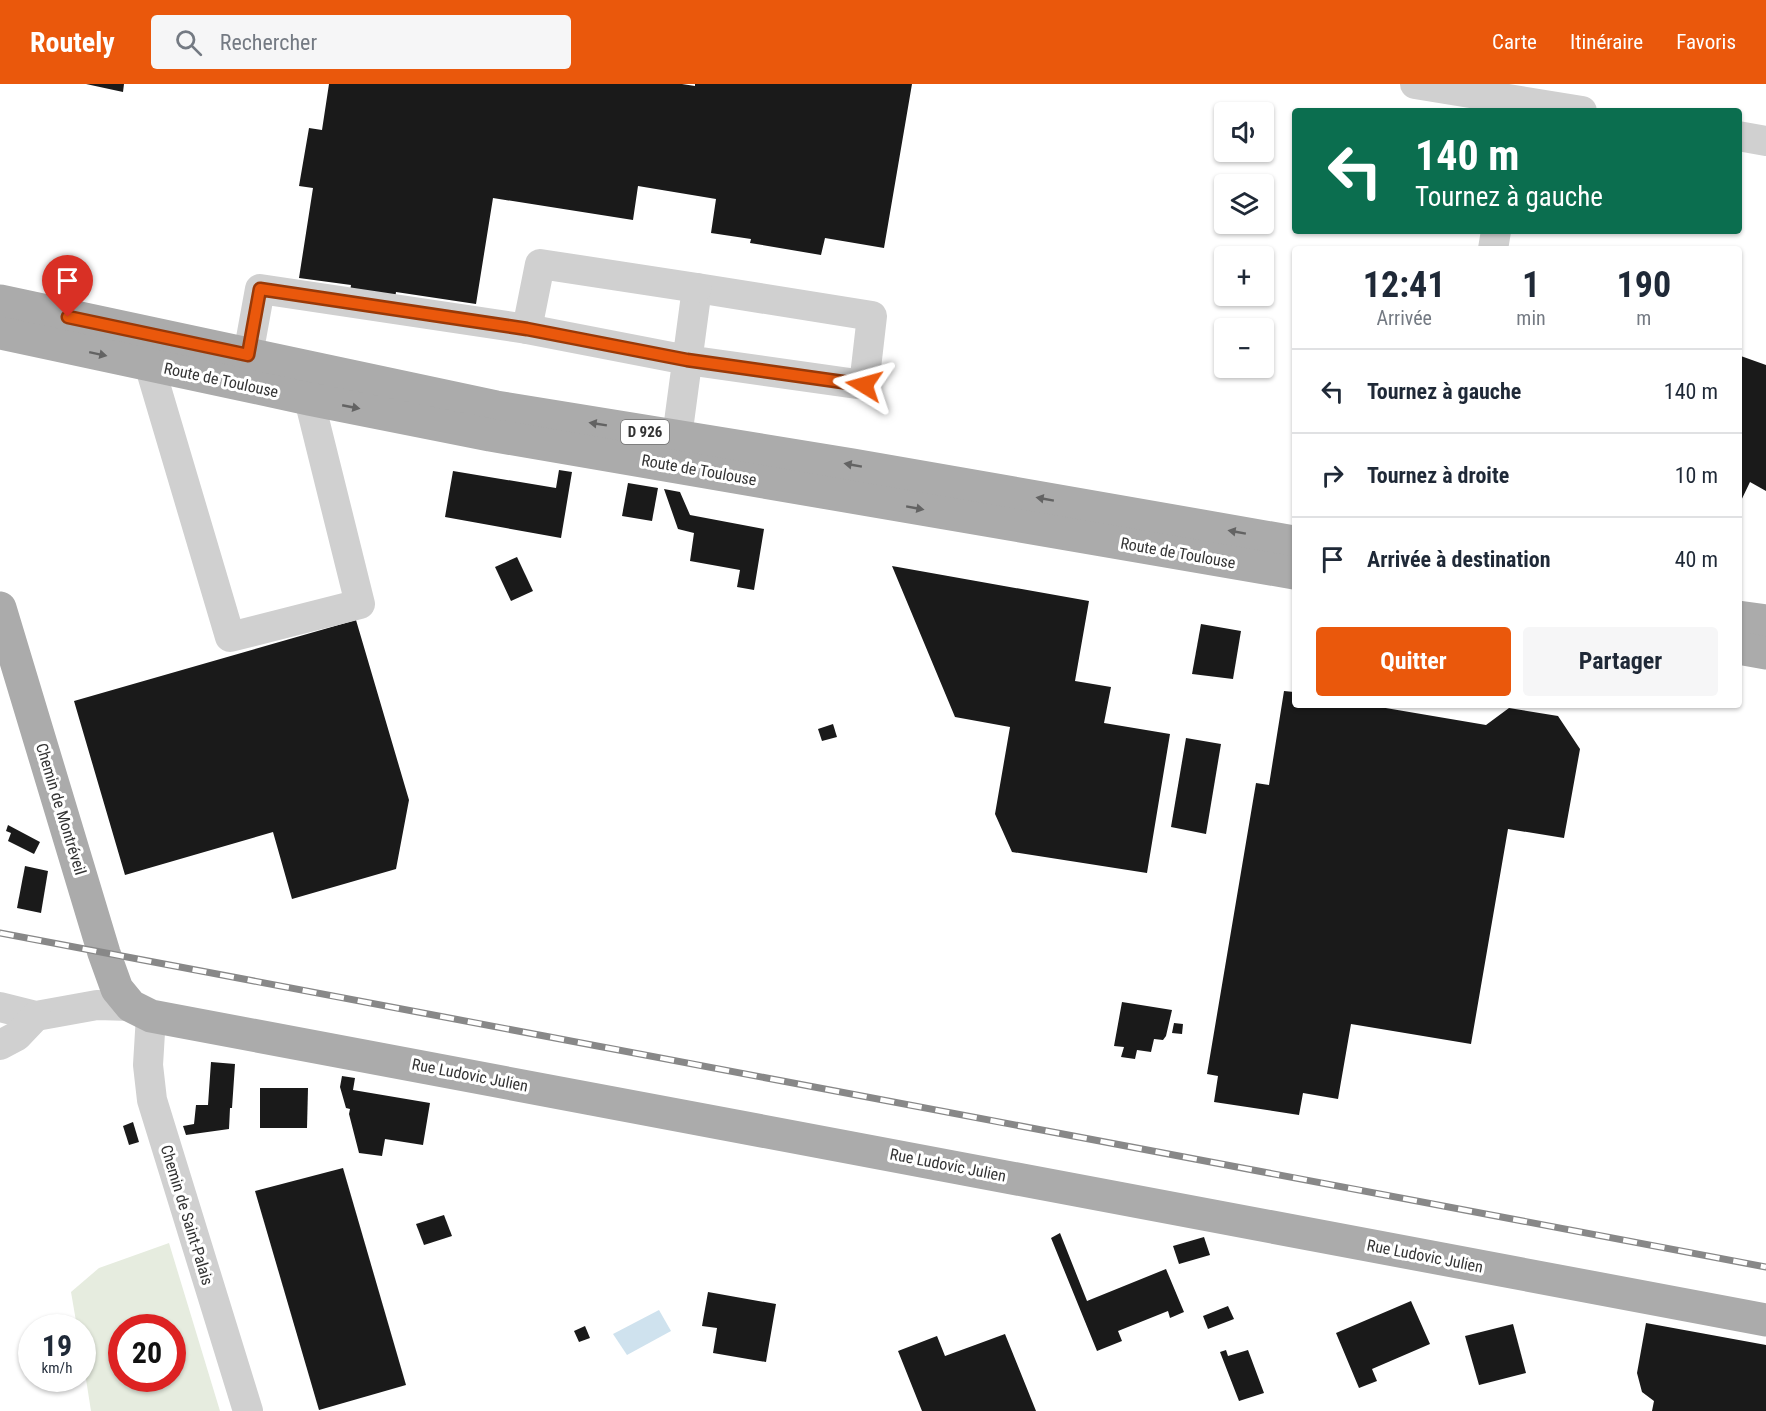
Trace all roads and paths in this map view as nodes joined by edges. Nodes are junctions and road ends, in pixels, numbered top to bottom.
1 (1415, 84) edge
2 (1518, 106) edge
3 (1544, 108) edge
4 (1742, 137) edge
5 (1766, 141) edge
6 (697, 288) junction
7 (0, 301) edge
8 (527, 329) junction
9 (0, 333) edge
10 (248, 355) junction
11 (687, 360) junction
12 (149, 364) junction
13 (309, 399) junction
14 (677, 437) junction
15 (1292, 542) edge
16 (1292, 573) edge
17 (0, 608) edge
18 (1742, 617) edge
19 (1766, 621) edge
20 (1742, 649) edge
21 (1766, 652) edge
22 (0, 1007) edge
23 (141, 1011) junction
24 (36, 1016) junction
25 (0, 1045) edge
26 (1766, 1320) edge
27 (248, 1411) edge

1 - 2 street
2 - 3 street
4 - 5 street
6 - 8 street
6 - 11 street
6 - 11 street
7 - 10 main road, D 926
8 - 10 street
8 - 11 street
9 -> 12 main road, Route de Toulouse / D 926
14 -> 10 main road, D 926
11 - 14 street
12 - 13 main road, Route de Toulouse / D 926
12 - 13 street
13 -> 16 main road, Route de Toulouse / D 926
15 -> 14 main road, D 926
17 - 23 main road, Chemin de Montréveil
18 - 19 main road
20 - 21 main road
22 - 24 street
23 - 24 street
23 - 26 main road, Rue Ludovic Julien
23 - 27 street, Chemin de Saint-Palais
24 - 25 street

